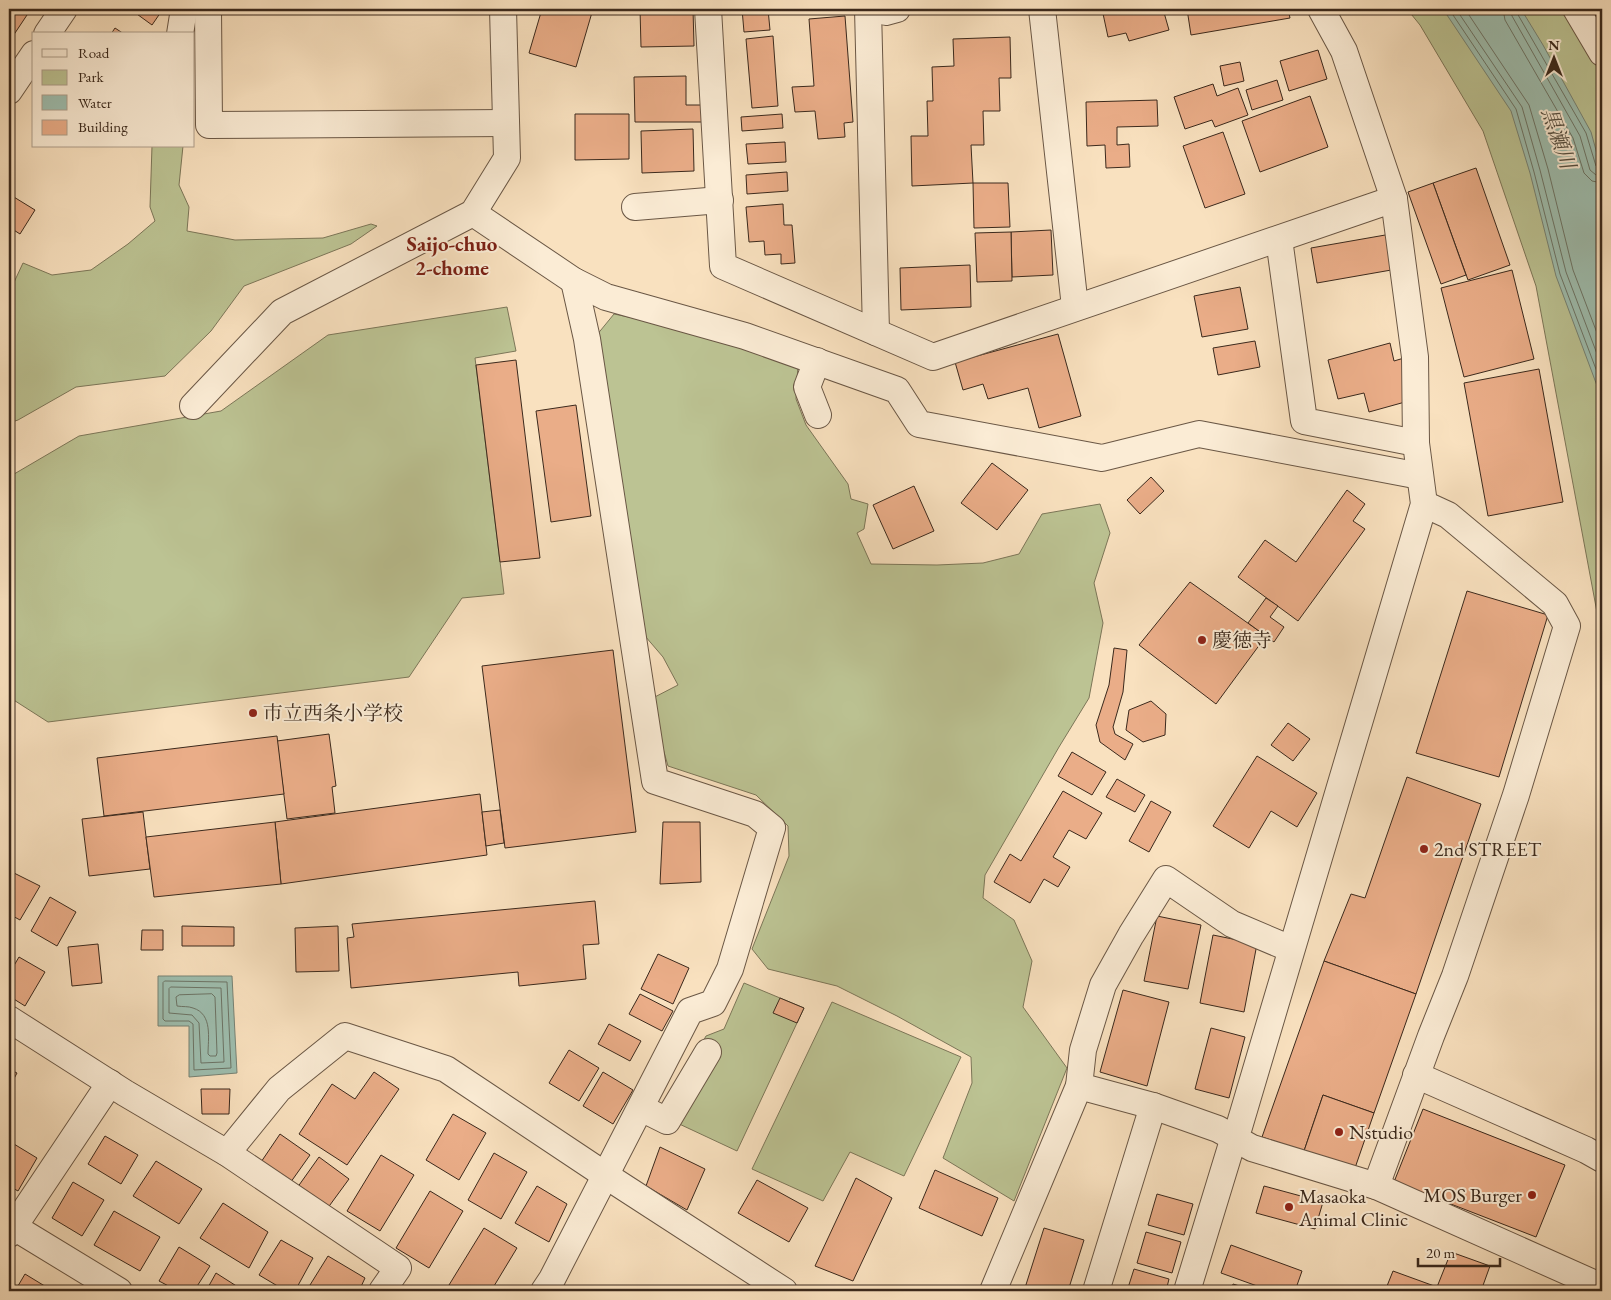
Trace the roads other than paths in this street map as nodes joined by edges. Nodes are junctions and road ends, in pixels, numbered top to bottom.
1 (64, 9) edge
2 (184, 9) edge
3 (208, 9) edge
4 (503, 9) edge
5 (708, 9) edge
6 (868, 9) edge
7 (882, 9) edge
8 (897, 9) edge
9 (1042, 9) edge
10 (1321, 9) edge
11 (1576, 9) edge
12 (48, 32) edge
13 (180, 32) edge
14 (1602, 53) edge
15 (32, 57) edge
16 (9, 91) edge
17 (506, 123) junction
18 (1394, 199) junction
19 (720, 200) junction
20 (635, 207) dead end
21 (474, 213) junction
22 (1279, 239) junction
23 (574, 281) junction
24 (1076, 307) junction
25 (876, 332) junction
26 (816, 361) junction
27 (193, 406) dead end
28 (818, 415) dead end
29 (1416, 443) junction
30 (1420, 476) junction
31 (1424, 504) junction
32 (1291, 949) junction
33 (9, 1019) edge
34 (708, 1052) dead end
35 (1416, 1075) junction
36 (110, 1083) junction
37 (1079, 1086) junction
38 (1153, 1106) junction
39 (641, 1108) junction
40 (1234, 1137) junction
41 (227, 1153) junction
42 (1602, 1159) edge
43 (605, 1175) junction
44 (1376, 1186) junction
45 (10, 1228) edge
46 (556, 1287) edge
47 (1602, 1287) edge
48 (118, 1291) edge
49 (382, 1291) edge
50 (784, 1291) edge
51 (993, 1291) edge
52 (1096, 1291) edge
53 (1187, 1291) edge

1 - 12 street
2 - 13 street
3 - 17 street
4 - 17 street
5 - 19 street
6 - 25 street
7 - 8 street
9 - 24 street
10 - 18 street
11 - 14 street
15 - 16 street
17 - 21 street
18 - 22 street
18 - 29 street
19 - 20 street
19 - 25 street
21 - 23 street
21 - 27 street
22 - 24 street
22 - 29 street
23 - 26 street
23 - 39 street
24 - 25 street
26 - 28 street
26 - 30 street
29 - 30 street
30 - 31 street
31 - 32 street
31 - 35 street
32 - 37 street
32 - 40 street
33 - 36 street
34 - 39 street
35 - 42 street
35 - 44 street
36 - 41 street
36 - 45 street
37 - 38 street
37 - 51 street
38 - 40 street
38 - 52 street
39 - 43 street
40 - 44 street
40 - 53 street
41 - 43 street
41 - 49 street
43 - 46 street
43 - 50 street
44 - 47 street
45 - 48 street

